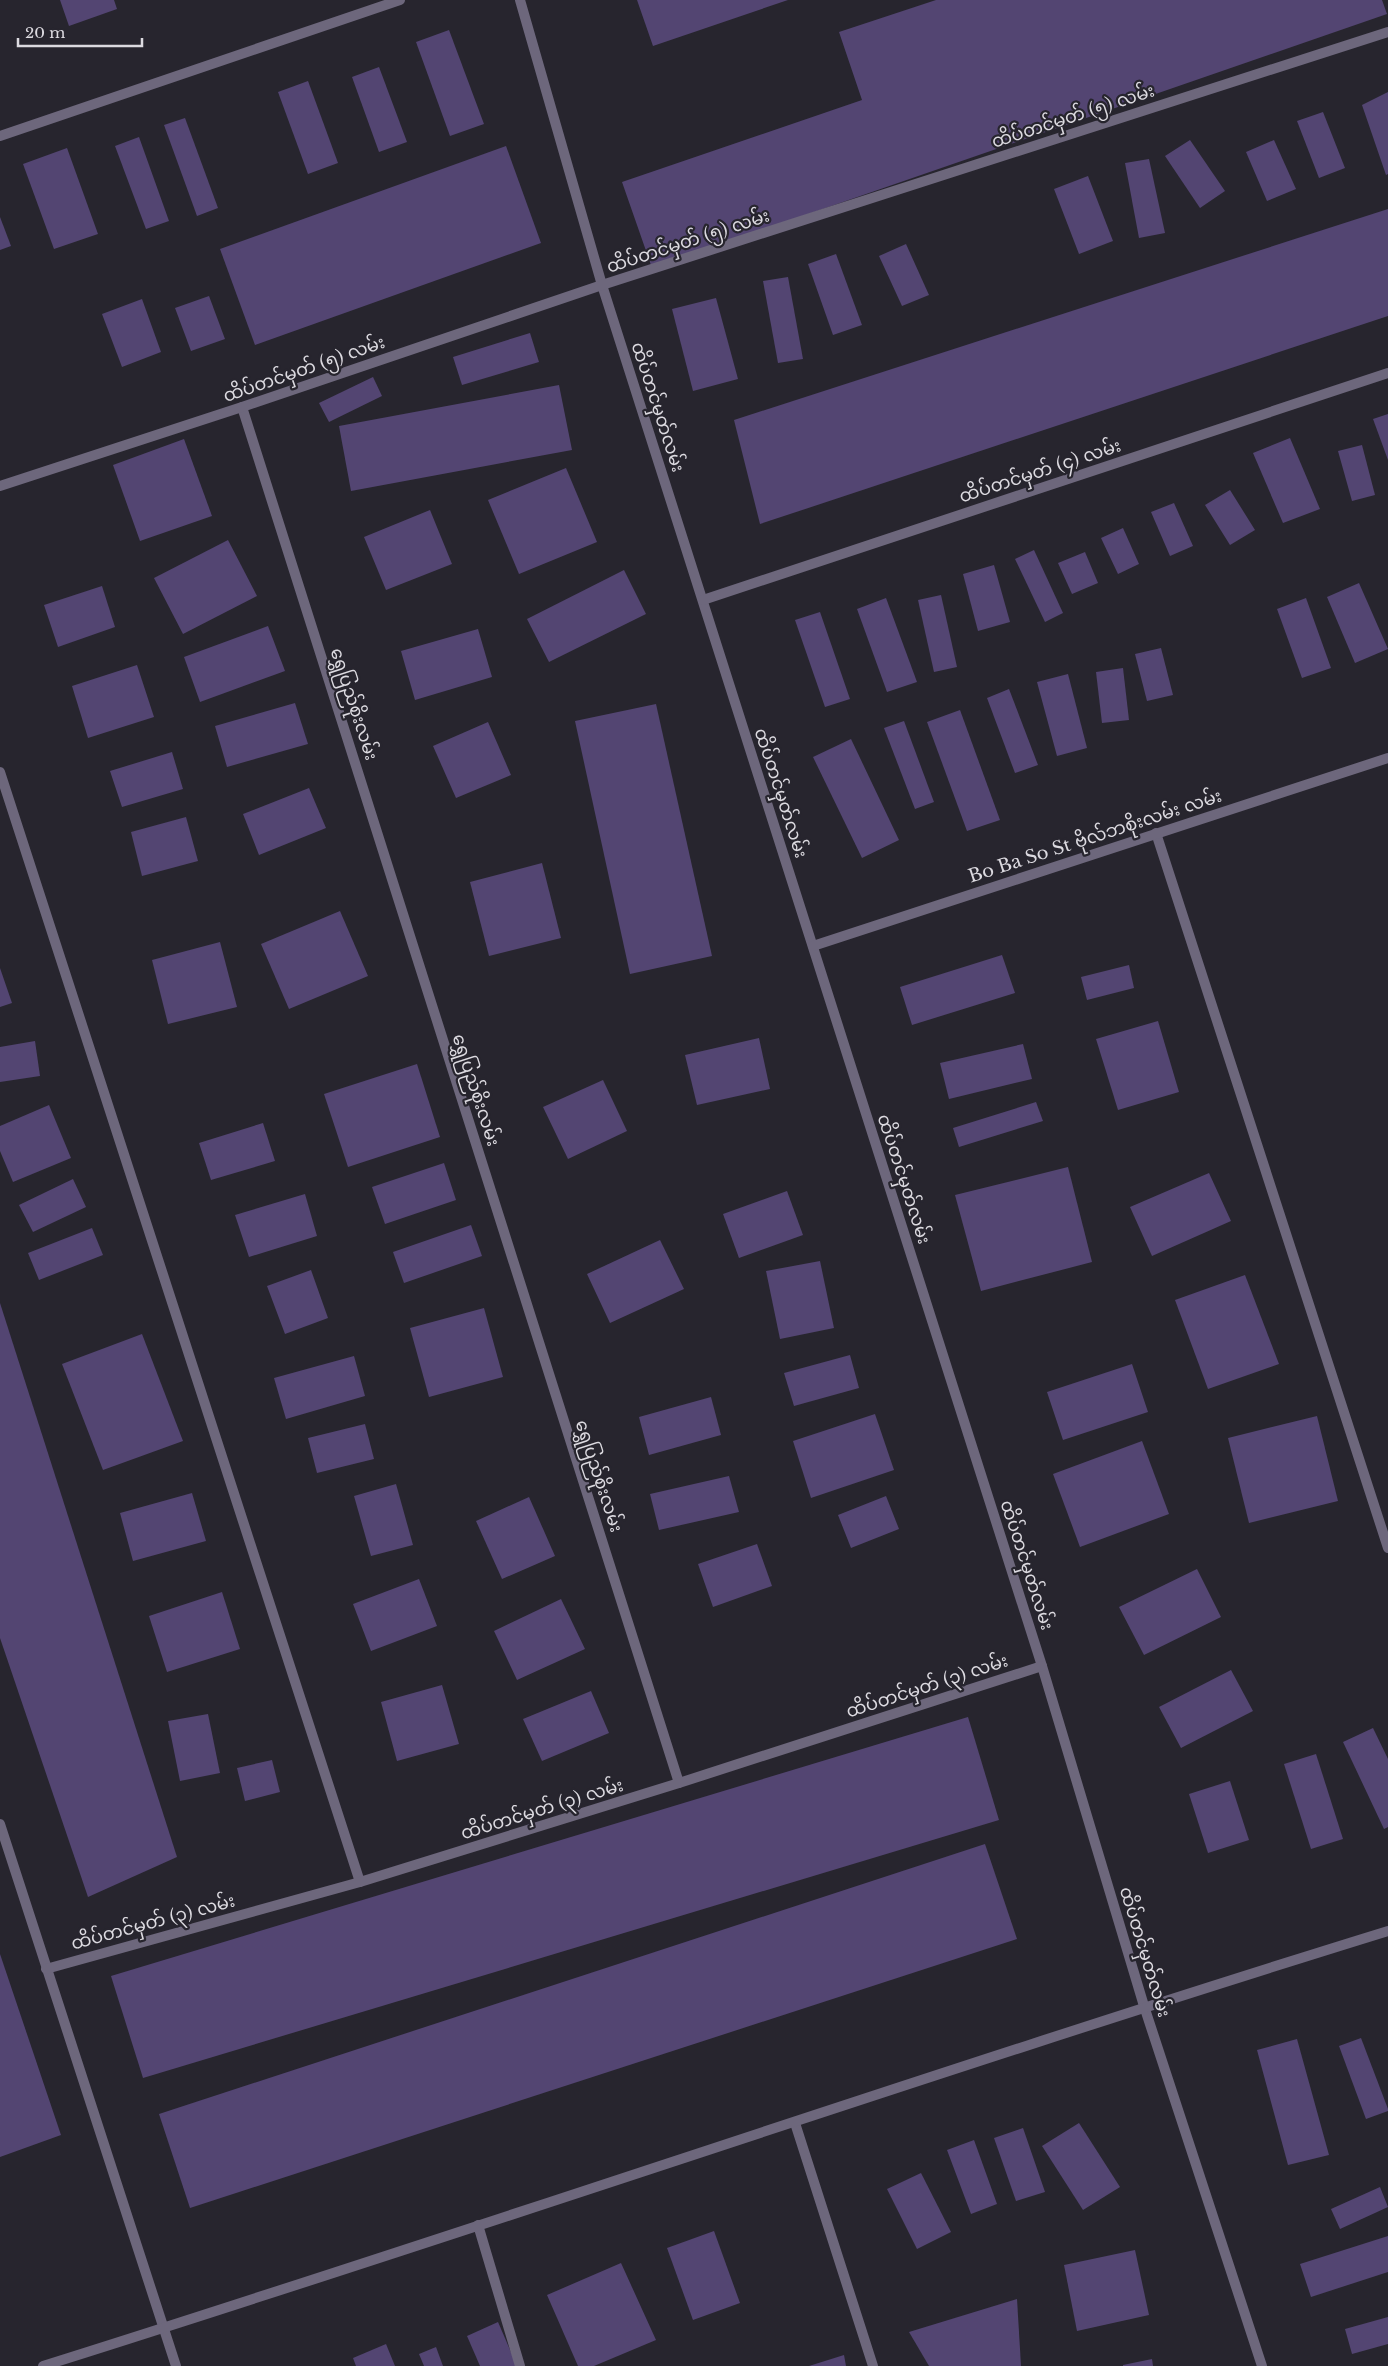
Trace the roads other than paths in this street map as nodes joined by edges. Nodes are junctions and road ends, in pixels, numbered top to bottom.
1 (400, 0) edge
2 (520, 0) edge
3 (1388, 32) edge
4 (0, 136) edge
5 (602, 285) junction
6 (1388, 373) edge
7 (242, 408) junction
8 (0, 486) edge
9 (703, 600) junction
10 (1388, 758) edge
11 (0, 772) edge
12 (1156, 833) junction
13 (813, 946) junction
14 (1388, 1548) edge
15 (1042, 1666) junction
16 (679, 1783) junction
17 (0, 1824) edge
18 (360, 1882) junction
19 (1388, 1931) edge
20 (46, 1969) junction
21 (1144, 2006) junction
22 (795, 2123) junction
23 (478, 2225) junction
24 (164, 2328) junction
25 (43, 2366) edge
26 (176, 2366) edge
27 (520, 2366) edge
28 (873, 2366) edge
29 (1262, 2366) edge

1 - 4 street
2 - 5 street, ထိပ်တင်မှတ်လမ်း
3 - 5 street, ထိပ်တင်မှတ် (၅) လမ်း
5 - 7 street, ထိပ်တင်မှတ် (၅) လမ်း
5 - 9 street, ထိပ်တင်မှတ်လမ်း
6 - 9 street, ထိပ်တင်မှတ် (၄) လမ်း
7 - 8 street, ထိပ်တင်မှတ် (၅) လမ်း
7 - 16 street, ရွှေပြည်စိုးလမ်း
9 - 13 street, ထိပ်တင်မှတ်လမ်း
10 - 12 street, Bo Ba So St ဗိုလ်ဘစိုးလမ်း လမ်း
11 - 18 street
12 - 13 street, Bo Ba So St ဗိုလ်ဘစိုးလမ်း လမ်း
12 - 14 street
13 - 15 street, ထိပ်တင်မှတ်လမ်း
15 - 16 street, ထိပ်တင်မှတ် (၃) လမ်း
15 - 21 street, ထိပ်တင်မှတ်လမ်း
16 - 18 street, ထိပ်တင်မှတ် (၃) လမ်း
17 - 20 street
18 - 20 street, ထိပ်တင်မှတ် (၃) လမ်း
19 - 21 street
20 - 24 street
21 - 22 street
21 - 29 street, ထိပ်တင်မှတ်လမ်း
22 - 23 street
22 - 28 street
23 - 24 street
23 - 27 street
24 - 25 street
24 - 26 street

